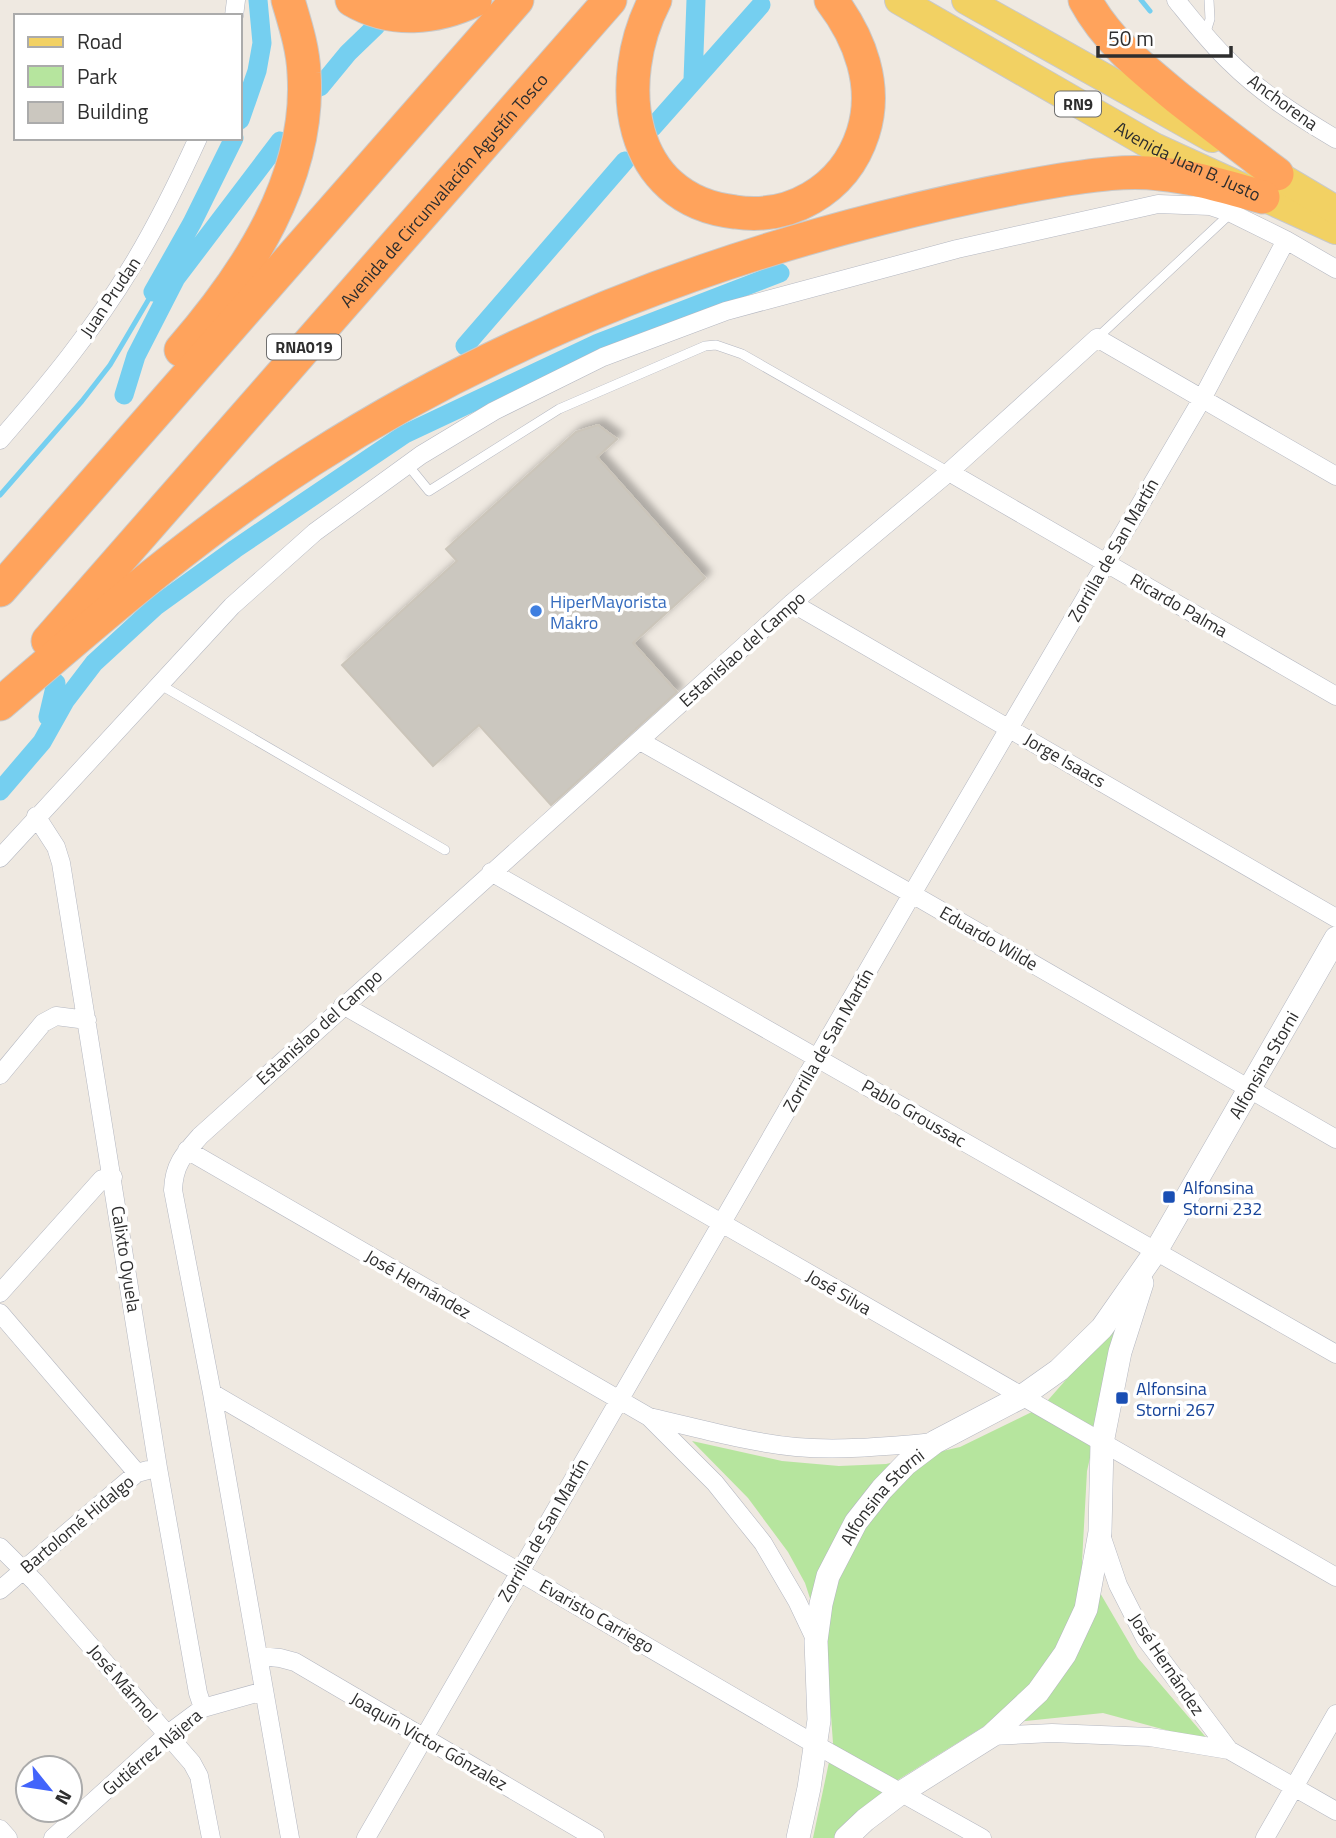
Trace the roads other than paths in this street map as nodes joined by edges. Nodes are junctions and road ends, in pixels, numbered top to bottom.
1 (288, 0) edge
2 (352, 0) edge
3 (475, 0) edge
4 (517, 0) edge
5 (610, 0) edge
6 (654, 0) edge
7 (831, 0) edge
8 (899, 0) edge
9 (966, 0) edge
10 (1085, 0) edge
11 (1176, 0) edge
12 (1209, 0) edge
13 (1205, 35) junction
14 (1336, 139) edge
15 (197, 140) edge
16 (1270, 186) junction
17 (1336, 210) edge
18 (1231, 213) junction
19 (1336, 230) edge
20 (1286, 240) junction
21 (1336, 269) edge
22 (1097, 338) junction
23 (1202, 399) junction
24 (0, 440) edge
25 (407, 464) junction
26 (949, 472) junction
27 (1336, 477) edge
28 (1106, 563) junction
29 (0, 582) edge
30 (0, 590) edge
31 (792, 603) junction
32 (159, 684) junction
33 (0, 695) edge
34 (1336, 696) edge
35 (0, 704) edge
36 (1009, 727) junction
37 (640, 741) junction
38 (36, 816) junction
39 (445, 850) dead end
40 (0, 858) edge
41 (491, 872) junction
42 (912, 894) junction
43 (1336, 918) edge
44 (1336, 938) edge
45 (343, 1005) junction
46 (87, 1020) junction
47 (818, 1058) junction
48 (0, 1075) edge
49 (1249, 1088) junction
50 (1336, 1139) edge
51 (187, 1150) junction
52 (113, 1177) junction
53 (721, 1224) junction
54 (1152, 1257) junction
55 (0, 1293) edge
56 (0, 1313) edge
57 (1336, 1354) edge
58 (212, 1393) junction
59 (1021, 1396) junction
60 (620, 1400) junction
61 (649, 1417) junction
62 (935, 1442) junction
63 (1102, 1443) junction
64 (158, 1468) junction
65 (137, 1473) junction
66 (1100, 1532) junction
67 (0, 1547) edge
68 (22, 1571) junction
69 (519, 1571) junction
70 (1336, 1577) edge
71 (0, 1590) edge
72 (816, 1641) junction
73 (259, 1656) junction
74 (264, 1690) junction
75 (203, 1708) junction
76 (1336, 1714) edge
77 (168, 1734) junction
78 (991, 1736) junction
79 (424, 1737) junction
80 (816, 1745) junction
81 (1229, 1750) junction
82 (1294, 1787) junction
83 (902, 1792) junction
84 (1336, 1811) edge
85 (0, 1829) edge
86 (8, 1838) edge
87 (54, 1838) edge
88 (211, 1838) edge
89 (290, 1838) edge
90 (366, 1838) edge
91 (595, 1838) edge
92 (799, 1838) edge
93 (846, 1838) edge
94 (982, 1838) edge
95 (1265, 1838) edge

1 - 29 highway
2 - 3 highway
4 - 30 highway
5 - 33 highway, Avenida de Circunvalación Agustín Tosco / RNA019
6 - 7 highway
8 - 16 main road, Avenida Juan B. Justo / RN9
9 - 16 main road, Avenida Juan B. Justo / RN9
10 - 16 highway
11 - 13 street, Anchorena
12 - 13 lane
13 - 14 street, Anchorena
15 - 24 street, Juan Prudan
16 - 17 main road, Avenida Juan B. Justo / RN9
16 - 19 main road, Avenida Juan B. Justo / RN9
16 - 35 highway
18 - 20 street
18 - 22 lane
18 - 25 street
20 - 21 street
20 - 23 street, Zorrilla de San Martín
22 - 23 street
22 - 26 street, Estanislao del Campo
23 - 27 street
23 - 28 street, Zorrilla de San Martín
25 - 26 lane
25 - 32 street
26 - 28 street, Ricardo Palma
26 - 31 street, Estanislao del Campo
28 - 34 street, Ricardo Palma
28 - 36 street, Zorrilla de San Martín
31 - 36 street, Jorge Isaacs
31 - 37 street, Estanislao del Campo
32 - 38 street
32 - 39 lane
36 - 42 street, Zorrilla de San Martín
36 - 43 street, Jorge Isaacs
37 - 41 street, Estanislao del Campo
37 - 42 street, Eduardo Wilde
38 - 40 street
38 - 46 street, Calixto Oyuela
41 - 45 street, Estanislao del Campo
41 - 47 street, Pablo Groussac
42 - 47 street, Zorrilla de San Martín
42 - 49 street, Eduardo Wilde
44 - 49 street, Alfonsina Storni
45 - 51 street, Estanislao del Campo
45 - 53 street, José Silva
46 - 48 street
46 - 52 street, Calixto Oyuela
47 - 53 street, Zorrilla de San Martín
47 - 54 street, Pablo Groussac
49 - 50 street, Eduardo Wilde
49 - 54 street, Alfonsina Storni
51 - 58 street
51 - 60 street, José Hernández
52 - 55 street
52 - 64 street, Calixto Oyuela
53 - 59 street, José Silva
53 - 60 street, Zorrilla de San Martín
54 - 57 street, Pablo Groussac
54 - 59 street, Alfonsina Storni
54 - 63 street, Alfonsina Storni
56 - 65 street
58 - 69 street, Evaristo Carriego
58 - 73 street
59 - 62 street, Alfonsina Storni
59 - 63 street, José Silva
60 - 61 street, José Hernández
60 - 69 street, Zorrilla de San Martín
61 - 62 street, José Hernández
61 - 72 street, José Hernández
62 - 72 street, Alfonsina Storni
63 - 66 street, Alfonsina Storni
63 - 70 street, José Silva
64 - 65 street, Bartolomé Hidalgo
64 - 75 street, Calixto Oyuela
65 - 68 street, Bartolomé Hidalgo
66 - 78 street, Alfonsina Storni
66 - 81 street, José Hernández
67 - 68 street, José Mármol
68 - 71 street, Bartolomé Hidalgo
68 - 77 street, José Mármol
69 - 79 street, Zorrilla de San Martín
69 - 80 street, Evaristo Carriego
72 - 80 street, Alfonsina Storni
73 - 74 street
73 - 79 street, Joaquín Victor Gónzalez
74 - 75 street, Gutiérrez Nájera
74 - 89 street
75 - 77 street, Gutiérrez Nájera
76 - 82 street
77 - 87 street, Gutiérrez Nájera
77 - 88 street, José Mármol
78 - 81 street, José Hernández
78 - 83 street, Alfonsina Storni
79 - 90 street, Zorrilla de San Martín
79 - 91 street, Joaquín Victor Gónzalez
80 - 83 street, Evaristo Carriego
80 - 92 street, Alfonsina Storni
81 - 82 street, José Hernández
82 - 84 street, José Hernández
82 - 95 street
83 - 93 street, Alfonsina Storni
83 - 94 street, Evaristo Carriego
85 - 86 street

